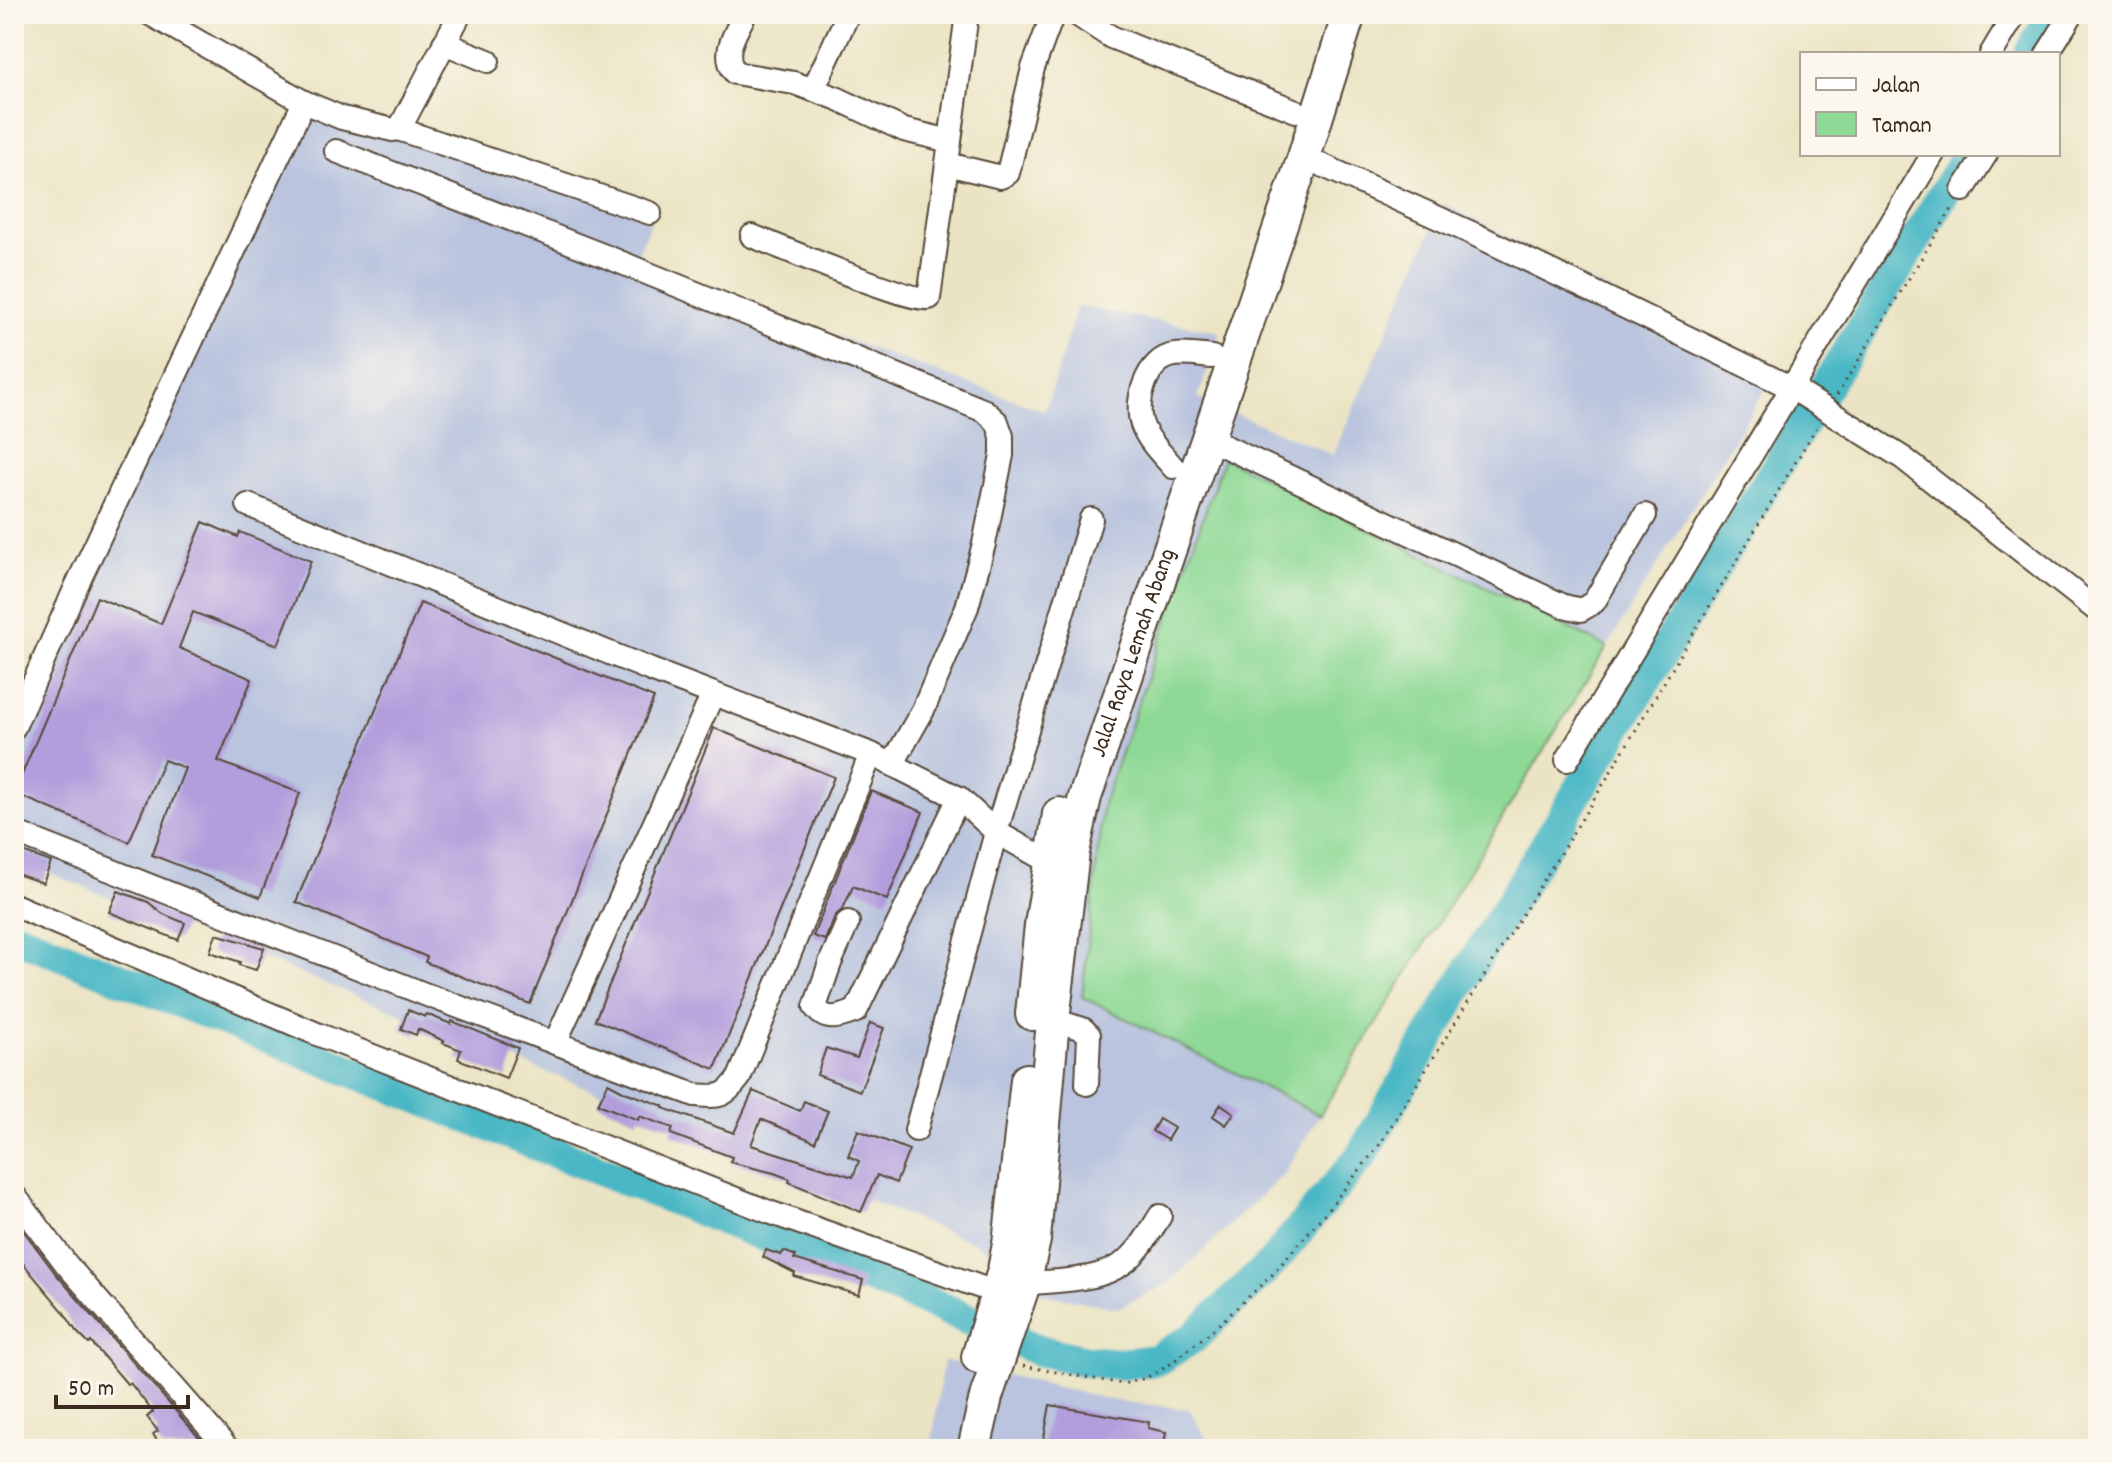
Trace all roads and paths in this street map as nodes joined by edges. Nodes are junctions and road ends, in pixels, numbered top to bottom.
1 (150, 14) edge
2 (460, 14) edge
3 (745, 14) edge
4 (848, 14) edge
5 (967, 14) edge
6 (1053, 14) edge
7 (1076, 14) edge
8 (1327, 14) edge
9 (1349, 14) edge
10 (2015, 14) edge
11 (2072, 14) edge
12 (444, 43) junction
13 (1992, 52) edge
14 (2048, 52) edge
15 (488, 61) dead end
16 (813, 90) junction
17 (304, 102) junction
18 (1296, 111) junction
19 (398, 129) junction
20 (950, 141) junction
21 (336, 151) dead end
22 (1932, 156) edge
23 (1985, 156) edge
24 (1304, 157) junction
25 (947, 164) junction
26 (1963, 190) joint
27 (650, 213) dead end
28 (752, 236) dead end
29 (1212, 357) junction
30 (1812, 400) junction
31 (1207, 438) junction
32 (1173, 467) junction
33 (248, 505) dead end
34 (1645, 515) dead end
35 (1091, 519) dead end
36 (2098, 611) edge
37 (713, 694) junction
38 (14, 727) edge
39 (871, 754) junction
40 (1567, 760) dead end
41 (893, 763) junction
42 (959, 798) junction
43 (996, 832) junction
44 (19, 834) dead end
45 (1049, 862) junction
46 (14, 905) edge
47 (848, 922) dead end
48 (1053, 1020) junction
49 (555, 1043) junction
50 (1087, 1084) dead end
51 (916, 1130) dead end
52 (14, 1195) edge
53 (1160, 1216) dead end
54 (1007, 1300) junction
55 (1002, 1354) junction
56 (228, 1449) edge
57 (955, 1449) edge
58 (974, 1449) edge

1 - 17 street
2 - 12 street
3 - 16 street
4 - 16 street
5 - 20 street
6 - 25 street
7 - 18 street
8 - 18 highway, Jalal Raya Lemah Abang
9 - 24 highway, Jalal Raya Lemah Abang
10 - 13 street
11 - 14 street
12 - 15 street
12 - 19 street
16 - 20 street
17 - 19 street
17 - 38 street
18 - 29 highway, Jalal Raya Lemah Abang
19 - 27 street
20 - 25 street
21 - 41 street
22 - 30 street
23 - 26 street
24 - 30 street
24 - 31 highway, Jalal Raya Lemah Abang
25 - 28 street
26 - 30 path
29 - 32 highway, Jalal Raya Lemah Abang
29 - 32 street
30 - 36 street
30 - 40 street
30 - 55 path
31 - 34 street
31 - 48 highway, Jalal Raya Lemah Abang
32 - 45 highway, Jalal Raya Lemah Abang
33 - 37 street
35 - 43 street
37 - 39 street
37 - 49 street
39 - 41 street
39 - 49 street
41 - 42 street
42 - 43 street
42 - 47 street
43 - 45 street
43 - 51 street
44 - 49 street
45 - 54 highway, Jalal Raya Lemah Abang
46 - 54 street
48 - 50 street
48 - 54 highway, Jalal Raya Lemah Abang
52 - 56 street
53 - 54 street
54 - 55 highway
55 - 57 highway
55 - 58 highway

